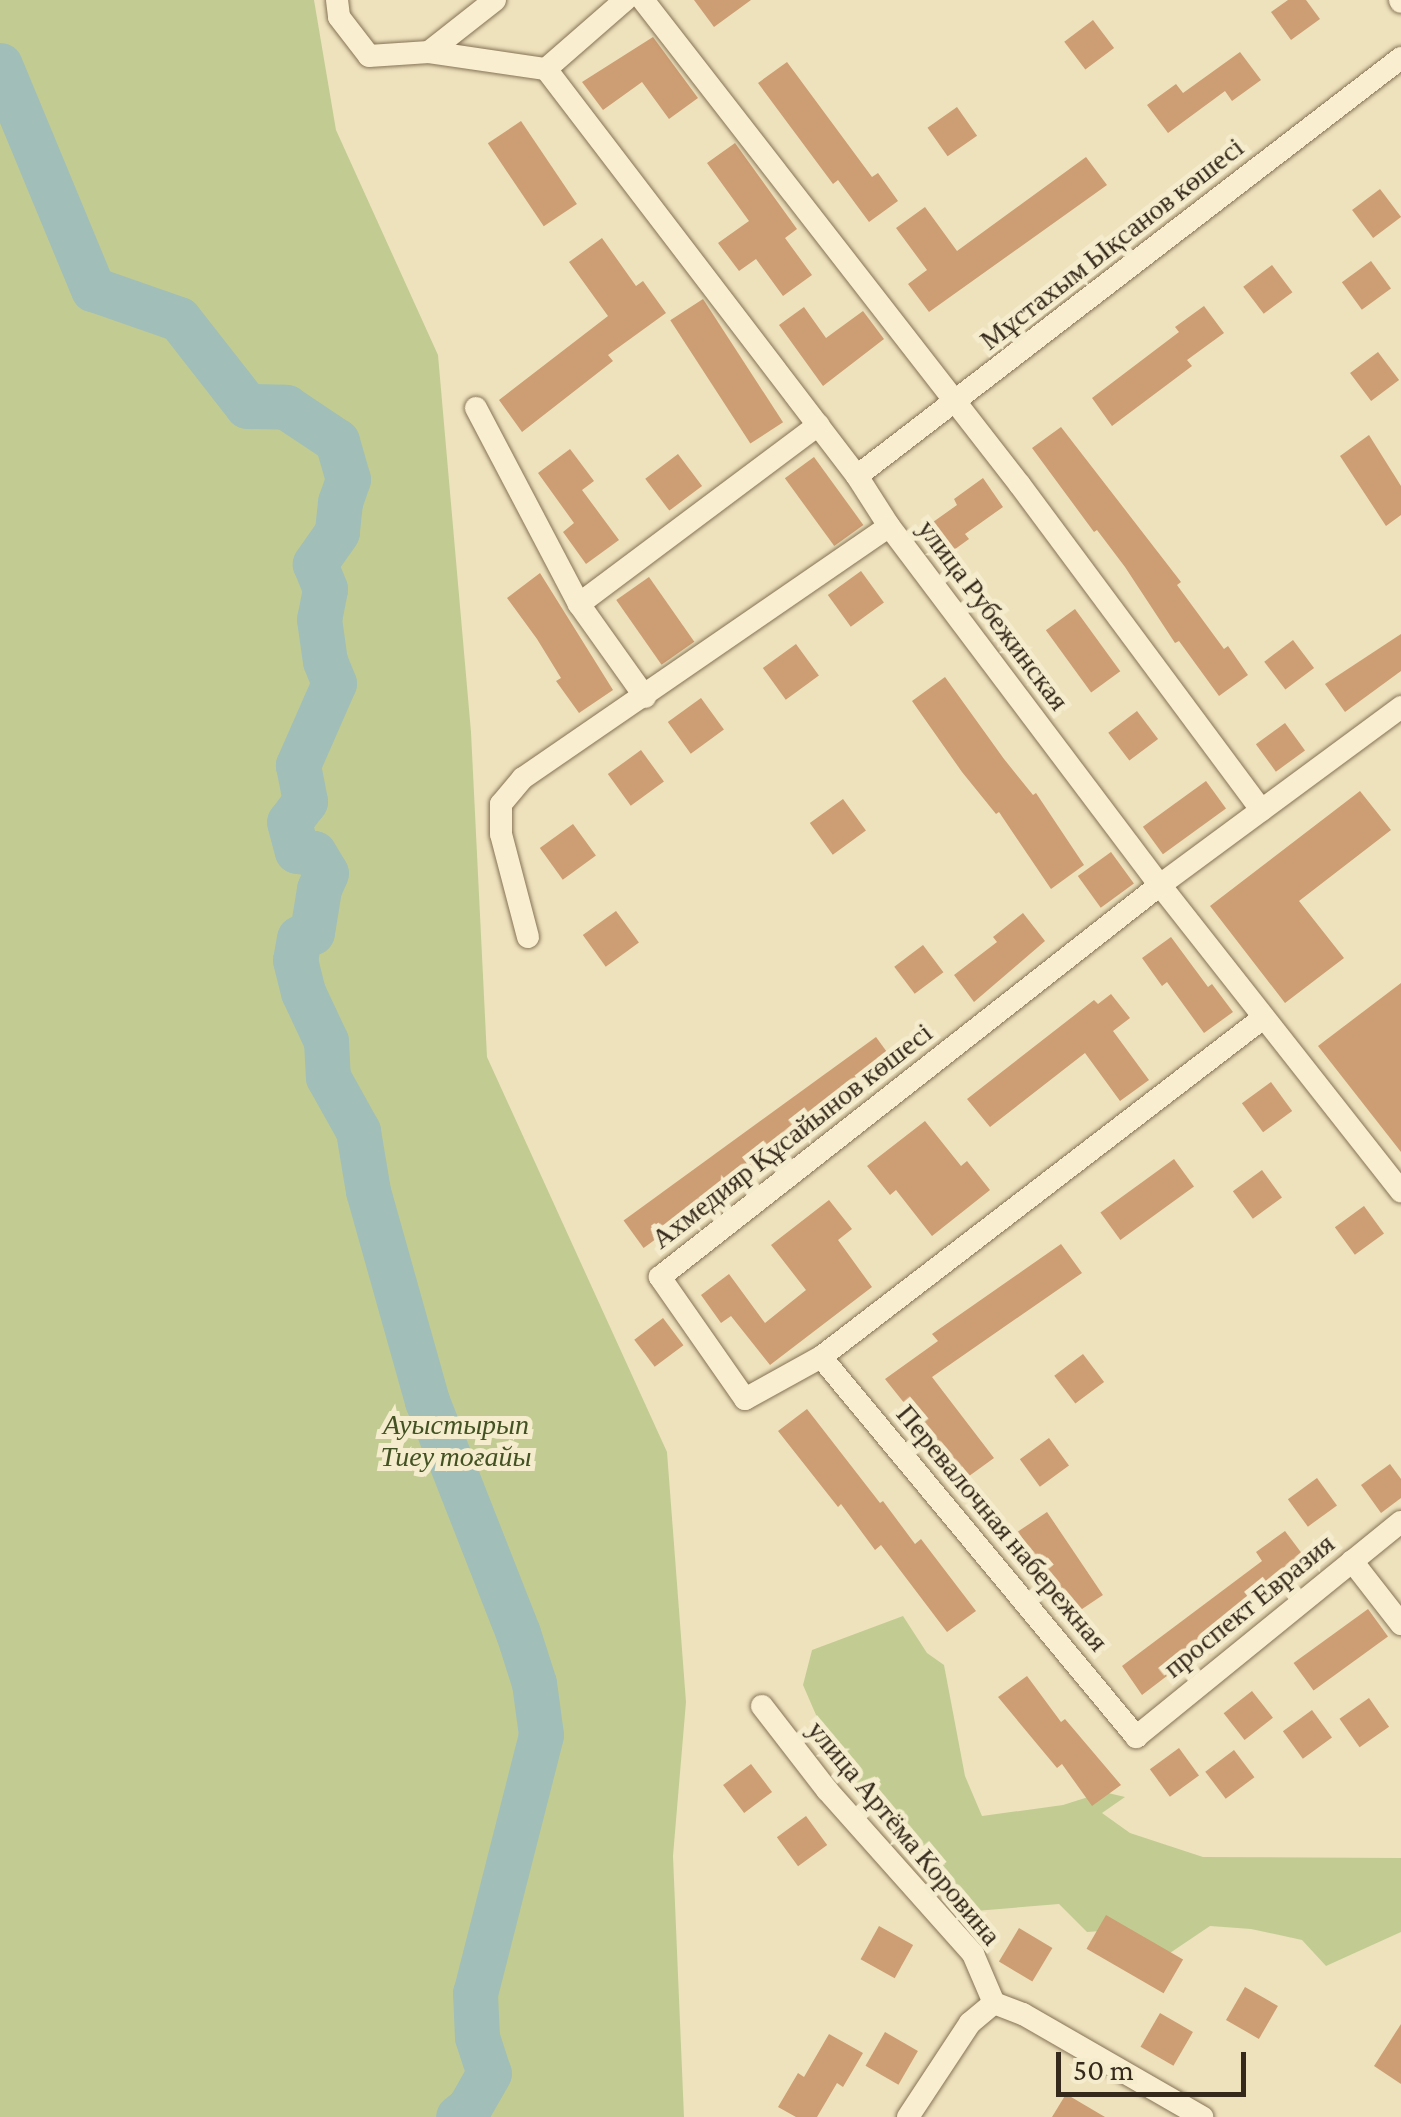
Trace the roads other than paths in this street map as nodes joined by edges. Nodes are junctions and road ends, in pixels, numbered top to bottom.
1 (337, 0) edge
2 (495, 0) edge
3 (625, 0) edge
4 (644, 0) edge
5 (428, 52) junction
6 (1401, 58) edge
7 (546, 69) junction
8 (956, 403) junction
9 (476, 408) dead end
10 (818, 425) junction
11 (857, 476) junction
12 (889, 526) junction
13 (579, 604) junction
14 (646, 696) junction
15 (1401, 707) edge
16 (1261, 810) junction
17 (1160, 885) junction
18 (528, 937) dead end
19 (1263, 1018) junction
20 (1401, 1191) edge
21 (821, 1357) junction
22 (1401, 1522) edge
23 (1352, 1561) junction
24 (1401, 1624) edge
25 (762, 1706) dead end
26 (1136, 1737) joint
27 (994, 2004) junction
28 (908, 2117) edge
29 (1202, 2117) edge

1 - 5 street
2 - 5 street
3 - 7 street
4 - 8 street
5 - 7 street
6 - 8 street, Мұстахым Ықсанов көшесі
7 - 10 street, улица Рубежинская
8 - 11 street, Мұстахым Ықсанов көшесі
8 - 16 street
9 - 13 street
10 - 11 street, улица Рубежинская
10 - 13 street
11 - 12 street, улица Рубежинская
12 - 14 street
12 - 17 street, улица Рубежинская
13 - 14 street
14 - 18 street
15 - 16 street, Ахмедияр Құсайынов көшесі
16 - 17 street, Ахмедияр Құсайынов көшесі
17 - 19 street, улица Рубежинская
17 - 21 street, Ахмедияр Құсайынов көшесі
19 - 20 street, улица Рубежинская
19 - 21 street, Ахмедияр Құсайынов көшесі
21 - 26 street, Перевалочная набережная
22 - 23 street, проспект Евразия
23 - 24 street
23 - 26 street, проспект Евразия
25 - 27 street, улица Артёма Коровина
27 - 28 street
27 - 29 street

